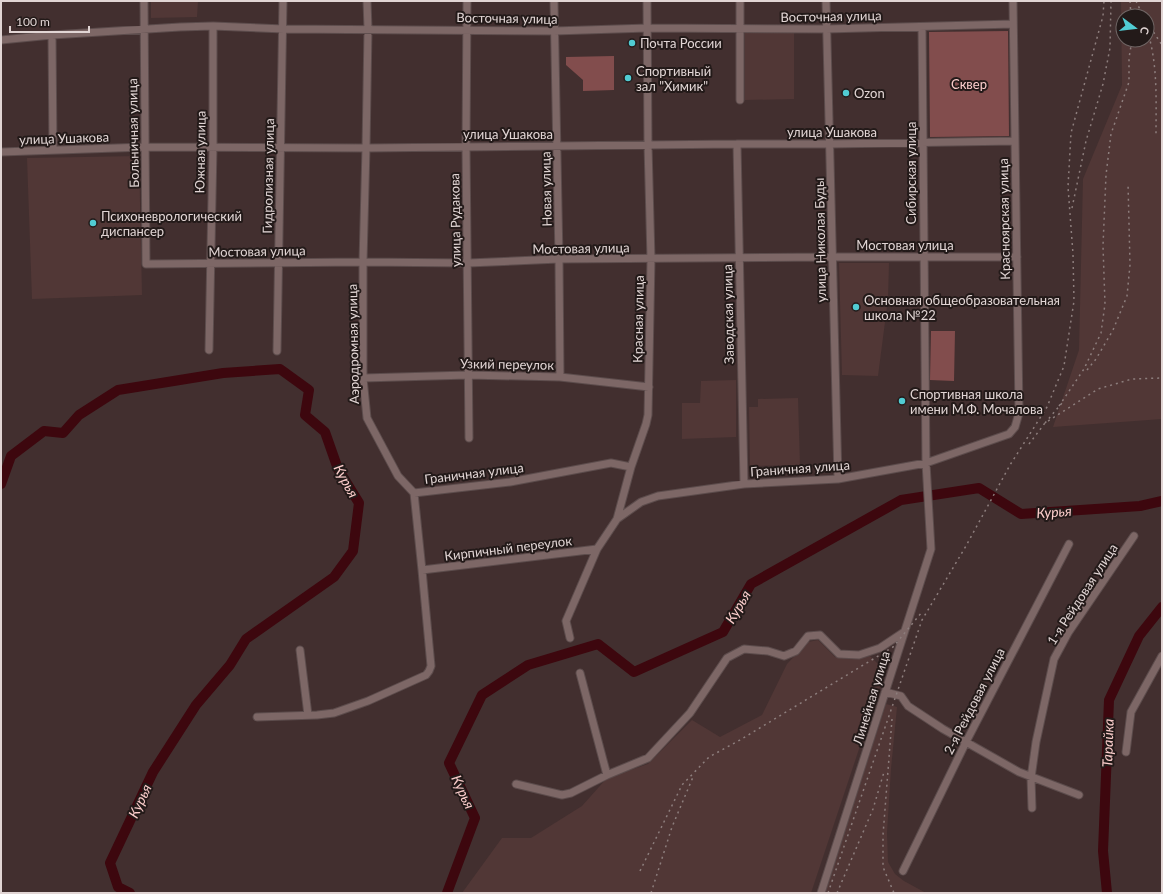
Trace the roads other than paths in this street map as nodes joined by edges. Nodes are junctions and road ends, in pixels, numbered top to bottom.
1 (144, 1) edge
2 (283, 1) edge
3 (367, 1) edge
4 (467, 1) edge
5 (554, 1) edge
6 (648, 1) edge
7 (740, 1) edge
8 (826, 1) edge
9 (1013, 1) edge
10 (1013, 24) junction
11 (213, 26) junction
12 (922, 27) junction
13 (648, 28) junction
14 (284, 29) junction
15 (368, 29) junction
16 (467, 29) junction
17 (740, 29) junction
18 (826, 29) junction
19 (143, 30) junction
20 (554, 31) junction
21 (52, 35) junction
22 (1, 40) edge
23 (740, 100) dead end
24 (1015, 141) junction
25 (923, 143) junction
26 (737, 144) junction
27 (830, 144) junction
28 (648, 145) junction
29 (557, 146) junction
30 (145, 147) junction
31 (213, 147) junction
32 (466, 147) junction
33 (280, 148) junction
34 (366, 148) junction
35 (53, 150) junction
36 (1, 152) edge
37 (832, 257) junction
38 (924, 257) junction
39 (1017, 257) junction
40 (739, 258) junction
41 (559, 259) junction
42 (651, 259) junction
43 (278, 262) junction
44 (363, 262) junction
45 (210, 263) junction
46 (468, 263) junction
47 (146, 264) joint
48 (209, 350) dead end
49 (277, 351) dead end
50 (468, 375) junction
51 (560, 377) junction
52 (363, 378) junction
53 (649, 387) junction
54 (1009, 434) joint
55 (469, 438) dead end
56 (926, 463) junction
57 (631, 467) junction
58 (838, 479) junction
59 (927, 482) joint
60 (744, 484) junction
61 (414, 493) junction
62 (617, 519) junction
63 (1134, 536) dead end
64 (1069, 544) dead end
65 (597, 549) junction
66 (422, 570) junction
67 (904, 632) junction
68 (570, 638) dead end
69 (300, 650) dead end
70 (1162, 656) edge
71 (580, 673) dead end
72 (886, 692) junction
73 (308, 715) junction
74 (257, 717) dead end
75 (966, 742) junction
76 (1126, 752) dead end
77 (607, 775) junction
78 (1031, 778) junction
79 (516, 784) dead end
80 (1078, 795) dead end
81 (1032, 808) dead end
82 (903, 871) dead end
83 (821, 893) edge

1 - 19 street, Больничная улица
2 - 14 street, Гидролизная улица
3 - 15 street, Аэродромная улица
4 - 16 street, улица Рудакова
5 - 20 street, Новая улица
6 - 13 street, Красная улица
7 - 17 street
8 - 18 street, улица Николая Буды
9 - 10 street, Красноярская улица
10 - 12 street, Восточная улица
10 - 24 street, Красноярская улица
11 - 14 street, Восточная улица
11 - 19 street, Восточная улица
11 - 31 street, Южная улица
12 - 18 street, Восточная улица
12 - 25 street, Сибирская улица
13 - 17 street, Восточная улица
13 - 20 street, Восточная улица
13 - 28 street, Красная улица
14 - 15 street, Восточная улица
14 - 33 street, Гидролизная улица
15 - 16 street, Восточная улица
15 - 34 street, Аэродромная улица
16 - 20 street, Восточная улица
16 - 32 street, улица Рудакова
17 - 18 street, Восточная улица
17 - 23 street
18 - 27 street, улица Николая Буды
19 - 21 street, Восточная улица
19 - 30 street, Больничная улица
20 - 29 street, Новая улица
21 - 22 street, Восточная улица
21 - 35 street
24 - 25 street, улица Ушакова
24 - 39 street, Красноярская улица
25 - 27 street, улица Ушакова
25 - 38 street, Сибирская улица
26 - 27 street, улица Ушакова
26 - 28 street, улица Ушакова
26 - 40 street, Заводская улица
27 - 37 street, улица Николая Буды
28 - 29 street, улица Ушакова
28 - 42 street, Красная улица
29 - 32 street, улица Ушакова
29 - 41 street, Новая улица
30 - 31 street, улица Ушакова
30 - 35 street, улица Ушакова
30 - 47 street, Больничная улица
31 - 33 street, улица Ушакова
31 - 45 street, Южная улица
32 - 34 street, улица Ушакова
32 - 46 street, улица Рудакова
33 - 34 street, улица Ушакова
33 - 43 street, Гидролизная улица
34 - 44 street, Аэродромная улица
35 - 36 street, улица Ушакова
37 - 38 street, Мостовая улица
37 - 40 street, Мостовая улица
37 - 58 street, улица Николая Буды
38 - 39 street, Мостовая улица
38 - 56 street, Сибирская улица
39 - 54 street, Красноярская улица
40 - 42 street, Мостовая улица
40 - 60 street, Заводская улица
41 - 42 street, Мостовая улица
41 - 46 street, Мостовая улица
41 - 51 street, Новая улица
42 - 53 street, Красная улица
43 - 44 street, Мостовая улица
43 - 45 street, Мостовая улица
43 - 49 street, Гидролизная улица
44 - 46 street, Мостовая улица
44 - 52 street, Аэродромная улица
45 - 47 street, Мостовая улица
45 - 48 street, Южная улица
46 - 50 street, улица Рудакова
50 - 51 street, Узкий переулок
50 - 52 street, Узкий переулок
50 - 55 street, улица Рудакова
51 - 53 street, Узкий переулок
52 - 61 street, Аэродромная улица
53 - 57 street, Красная улица
54 - 56 street, Граничная улица
56 - 58 street, Граничная улица
56 - 59 street, Сибирская улица
57 - 61 street, Граничная улица
57 - 62 street, Красная улица
58 - 60 street, Граничная улица
59 - 67 street, Линейная улица
60 - 62 street, Граничная улица
61 - 66 street
62 - 65 street, Красная улица
63 - 78 street, 1-я Рейдовая улица
64 - 75 street, 2-я Рейдовая улица
65 - 66 street, Кирпичный переулок
65 - 68 street, Красная улица
66 - 73 street
67 - 72 street, Линейная улица
67 - 77 street
69 - 73 street
70 - 76 street
71 - 77 street
72 - 75 street
72 - 83 street, Линейная улица
73 - 74 street
75 - 78 street
75 - 82 street, 2-я Рейдовая улица
77 - 79 street
78 - 80 street
78 - 81 street, 1-я Рейдовая улица

